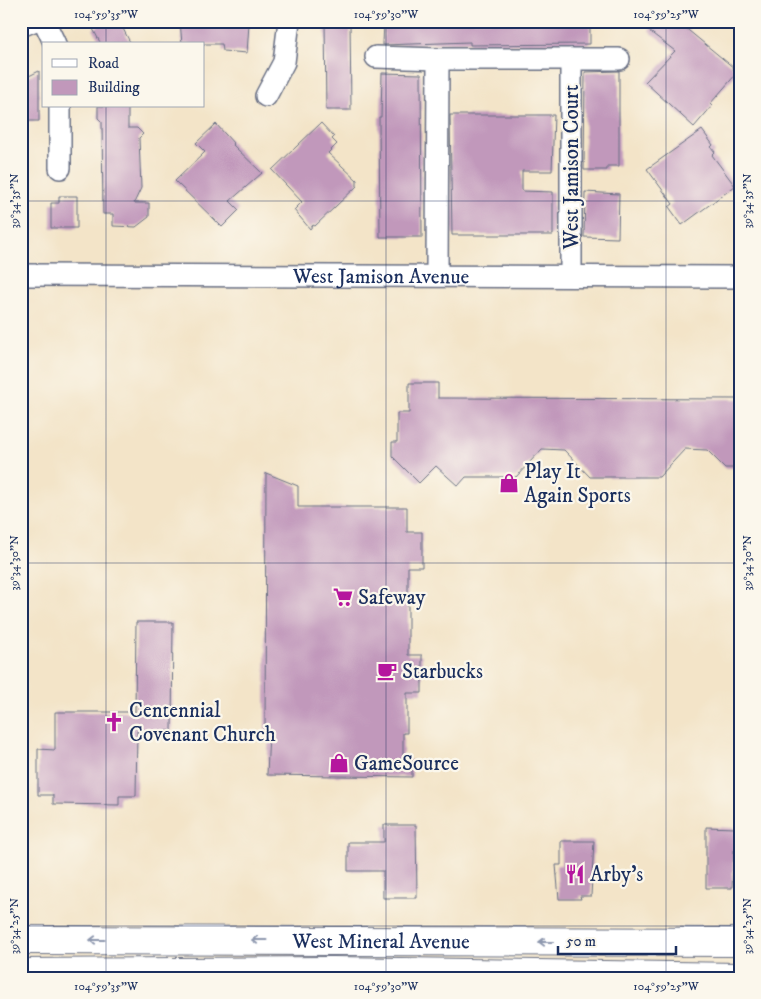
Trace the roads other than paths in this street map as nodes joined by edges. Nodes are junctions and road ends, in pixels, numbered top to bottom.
1 (33, 21) edge
2 (44, 21) edge
3 (289, 21) edge
4 (21, 26) edge
5 (54, 42) edge
6 (376, 57) dead end
7 (438, 59) junction
8 (571, 59) junction
9 (619, 59) dead end
10 (266, 96) dead end
11 (60, 108) edge
12 (60, 168) dead end
13 (21, 275) edge
14 (437, 275) junction
15 (571, 276) junction
16 (740, 277) edge
17 (21, 940) edge
18 (320, 940) junction
19 (740, 942) edge
20 (21, 973) edge
21 (320, 975) edge
22 (740, 977) edge

1 - 4 street
2 - 5 street
3 - 10 street
6 - 7 street, West Jamison Court
7 - 8 street, West Jamison Court
7 - 14 street
8 - 9 street, West Jamison Court
8 - 15 street, West Jamison Court
11 - 12 street
13 - 14 street, West Jamison Avenue
14 - 15 street, West Jamison Avenue
15 - 16 street, West Jamison Avenue
18 -> 17 main road, West Mineral Avenue
19 -> 18 main road, West Mineral Avenue
18 - 21 street
20 - 21 main road, West Mineral Avenue
21 - 22 main road, West Mineral Avenue

